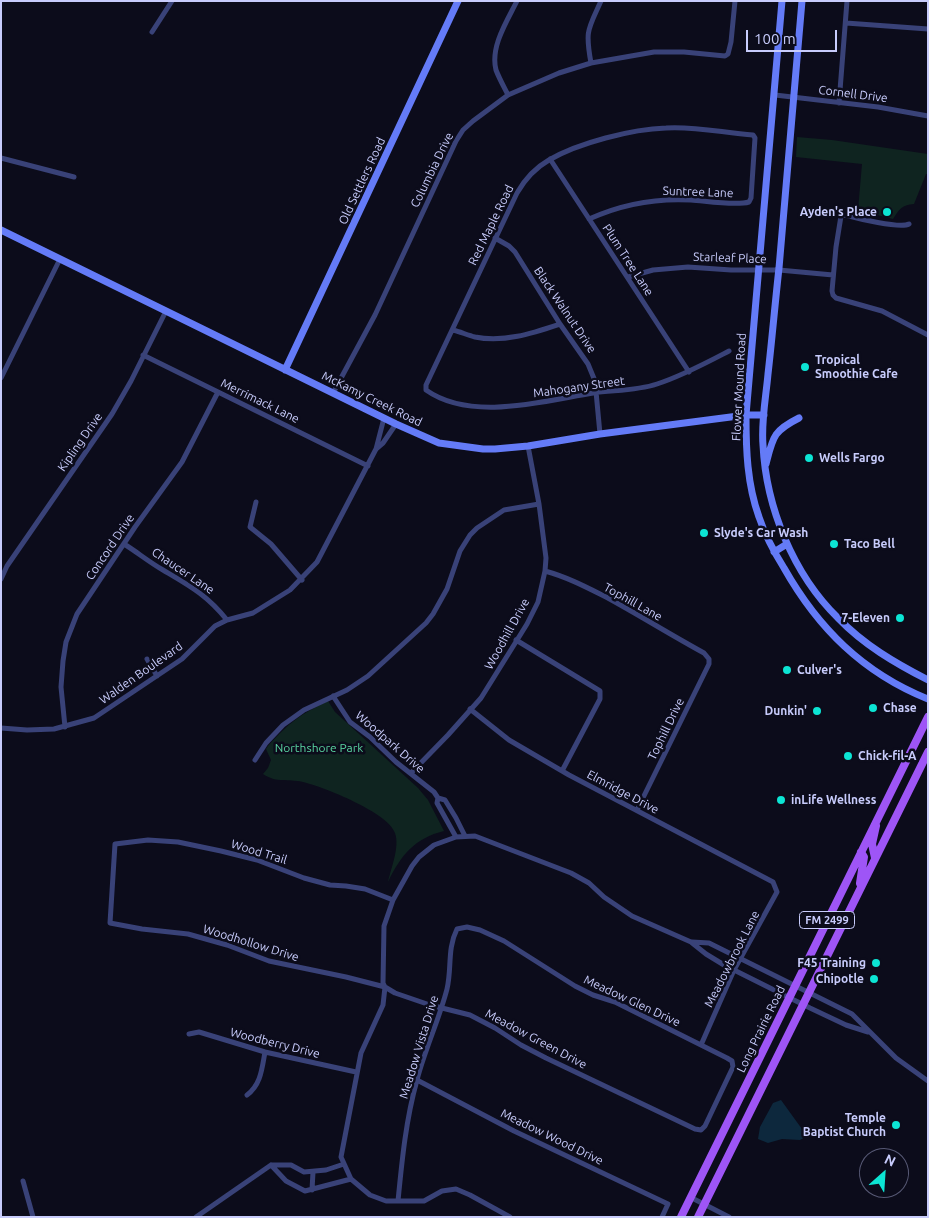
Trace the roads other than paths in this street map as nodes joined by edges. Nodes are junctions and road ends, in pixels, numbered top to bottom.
1 (172, 1) edge
2 (458, 1) edge
3 (516, 1) edge
4 (601, 1) edge
5 (735, 1) edge
6 (782, 1) edge
7 (802, 1) edge
8 (848, 1) edge
9 (846, 23) junction
10 (928, 29) edge
11 (152, 32) dead end
12 (592, 63) junction
13 (775, 94) junction
14 (508, 95) junction
15 (794, 97) junction
16 (839, 103) junction
17 (928, 116) edge
18 (1, 158) edge
19 (550, 159) junction
20 (74, 177) dead end
21 (749, 202) joint
22 (589, 219) junction
23 (909, 224) dead end
24 (1, 230) edge
25 (496, 238) junction
26 (60, 259) junction
27 (759, 269) junction
28 (779, 270) junction
29 (833, 275) junction
30 (628, 277) junction
31 (166, 311) junction
32 (560, 324) junction
33 (453, 330) junction
34 (928, 335) edge
35 (729, 351) dead end
36 (144, 355) junction
37 (286, 370) junction
38 (689, 372) junction
39 (1, 378) edge
40 (426, 390) joint
41 (218, 392) junction
42 (333, 393) junction
43 (595, 393) junction
44 (746, 415) junction
45 (764, 415) junction
46 (384, 418) junction
47 (799, 418) dead end
48 (396, 424) junction
49 (600, 434) junction
50 (528, 446) junction
51 (376, 449) junction
52 (368, 466) junction
53 (765, 469) junction
54 (256, 502) dead end
55 (539, 504) junction
56 (124, 544) junction
57 (787, 544) junction
58 (774, 552) junction
59 (545, 571) junction
60 (1, 579) edge
61 (302, 580) junction
62 (227, 620) junction
63 (516, 640) junction
64 (708, 657) joint
65 (147, 659) dead end
66 (157, 676) junction
67 (928, 680) edge
68 (333, 696) junction
69 (928, 699) edge
70 (470, 709) junction
71 (928, 717) edge
72 (65, 727) junction
73 (1, 728) edge
74 (927, 754) edge
75 (255, 760) dead end
76 (562, 771) junction
77 (411, 773) junction
78 (438, 798) junction
79 (637, 810) junction
80 (876, 822) junction
81 (465, 836) junction
82 (456, 837) junction
83 (861, 852) junction
84 (875, 858) junction
85 (773, 882) joint
86 (858, 892) junction
87 (393, 900) junction
88 (110, 923) joint
89 (456, 929) joint
90 (691, 942) junction
91 (740, 958) junction
92 (734, 970) junction
93 (795, 986) junction
94 (385, 987) junction
95 (809, 992) junction
96 (790, 997) junction
97 (803, 1004) junction
98 (440, 1008) junction
99 (868, 1032) junction
100 (189, 1034) dead end
101 (701, 1045) junction
102 (265, 1052) junction
103 (356, 1072) junction
104 (417, 1080) junction
105 (928, 1081) edge
106 (248, 1095) dead end
107 (701, 1129) joint
108 (344, 1164) junction
109 (271, 1165) junction
110 (313, 1172) junction
111 (351, 1179) junction
112 (23, 1182) dead end
113 (312, 1190) junction
114 (690, 1197) junction
115 (398, 1201) junction
116 (704, 1204) junction
117 (33, 1217) edge
118 (196, 1217) edge
119 (510, 1217) edge
120 (662, 1217) edge
121 (681, 1217) edge
122 (698, 1217) edge
123 (729, 1217) edge

1 - 11 street
2 - 37 main road, Old Settlers Road
3 - 14 street
4 - 12 street
5 - 12 street, Columbia Drive
6 - 13 main road, Flower Mound Road
7 - 15 main road, Flower Mound Road
8 - 9 street
9 - 10 street
9 - 16 street
12 - 14 street, Columbia Drive
13 - 15 street, Cornell Drive
13 - 27 main road, Flower Mound Road
14 - 42 street, Columbia Drive
15 - 16 street, Cornell Drive
15 - 28 main road, Flower Mound Road
16 - 17 street, Cornell Drive
18 - 20 street
19 - 21 street, Red Maple Road
19 - 22 street, Plum Tree Lane
19 - 25 street, Red Maple Road
21 - 22 street, Suntree Lane
22 - 30 street, Plum Tree Lane
23 - 29 street
24 - 26 main road, McKamy Creek Road
25 - 32 street, Black Walnut Drive
25 - 33 street, Red Maple Road
26 - 31 main road, McKamy Creek Road
26 - 39 street
27 - 28 street, Starleaf Place
27 - 30 street, Starleaf Place
27 - 44 main road, Flower Mound Road
28 - 29 street, Starleaf Place
28 - 45 main road, Flower Mound Road
29 - 34 street
30 - 38 street, Plum Tree Lane
31 - 36 street, Kipling Drive
31 - 37 main road, McKamy Creek Road
32 - 33 street
32 - 43 street, Black Walnut Drive
33 - 40 street, Red Maple Road
35 - 38 street, Mahogany Street
36 - 41 street, Merrimack Lane
36 - 60 street, Kipling Drive
37 - 42 main road, McKamy Creek Road
38 - 43 street, Mahogany Street
40 - 43 street, Mahogany Street
41 - 52 street, Merrimack Lane
41 - 56 street, Concord Drive
42 - 46 main road, McKamy Creek Road
43 - 49 street, Black Walnut Drive
44 - 45 main road, McKamy Creek Road
44 - 49 main road, McKamy Creek Road
44 - 58 main road, Flower Mound Road
45 - 53 main road, Flower Mound Road
46 - 48 main road, McKamy Creek Road
46 - 51 street, Walden Boulevard
47 - 53 main road
48 - 50 main road, McKamy Creek Road
48 - 51 street, Walden Boulevard
49 - 50 main road, McKamy Creek Road
50 - 55 street, Woodhill Drive
51 - 52 street, Walden Boulevard
52 - 61 street, Walden Boulevard
53 - 57 main road, Flower Mound Road
54 - 61 street
55 - 59 street, Woodhill Drive
55 - 68 street
56 - 62 street, Chaucer Lane
56 - 72 street, Concord Drive
57 - 58 main road
57 - 67 main road, Flower Mound Road
58 - 69 main road, Flower Mound Road
59 - 63 street, Woodhill Drive
59 - 64 street, Tophill Lane
61 - 62 street, Walden Boulevard
62 - 66 street, Walden Boulevard
63 - 70 street, Woodhill Drive
63 - 76 street
64 - 79 street, Tophill Drive
65 - 66 street
66 - 72 street, Walden Boulevard
68 - 75 street
68 - 77 street, Woodpark Drive
70 - 76 street, Elmridge Drive
70 - 77 street, Woodhill Drive
71 - 80 main road, Long Prairie Road / FM 2499
72 - 73 street, Walden Boulevard
74 - 84 main road, FM 2499
76 - 79 street, Elmridge Drive
77 - 78 street, Woodpark Drive
78 - 81 street, Woodpark Drive
78 - 82 street, Woodpark Drive
79 - 85 street, Elmridge Drive
80 - 83 main road, Long Prairie Road / FM 2499
80 - 84 main road
81 - 82 street
81 - 90 street
82 - 87 street
83 - 86 main road
83 - 93 main road, Long Prairie Road / FM 2499
84 - 86 main road, FM 2499
85 - 91 street, Meadowbrook Lane
86 - 95 main road, FM 2499
87 - 88 street, Wood Trail
87 - 94 street
88 - 94 street, Woodhollow Drive
89 - 98 street, Meadow Vista Drive
89 - 101 street, Meadow Glen Drive
90 - 91 street
90 - 92 street
91 - 92 street, Meadowbrook Lane
91 - 93 street
92 - 96 street
92 - 101 street, Meadowbrook Lane
93 - 95 street
93 - 96 main road, Long Prairie Road / FM 2499
94 - 98 street, Meadow Green Drive
94 - 103 street
95 - 97 main road, FM 2499
95 - 99 street
96 - 97 street
96 - 114 main road, Long Prairie Road / FM 2499
97 - 99 street
97 - 116 main road, FM 2499
98 - 104 street, Meadow Vista Drive
98 - 107 street, Meadow Green Drive
99 - 105 street
100 - 102 street, Woodberry Drive
101 - 107 street, Meadow Glen Drive
102 - 103 street, Woodberry Drive
102 - 106 street
103 - 108 street
104 - 115 street, Meadow Vista Drive
104 - 120 street, Meadow Wood Drive
108 - 110 street
108 - 111 street
109 - 110 street
109 - 113 street
109 - 118 street
110 - 113 street
111 - 113 street
111 - 115 street
112 - 117 street
114 - 116 street
114 - 121 main road, Long Prairie Road / FM 2499
115 - 119 street
116 - 122 main road, FM 2499
116 - 123 street

